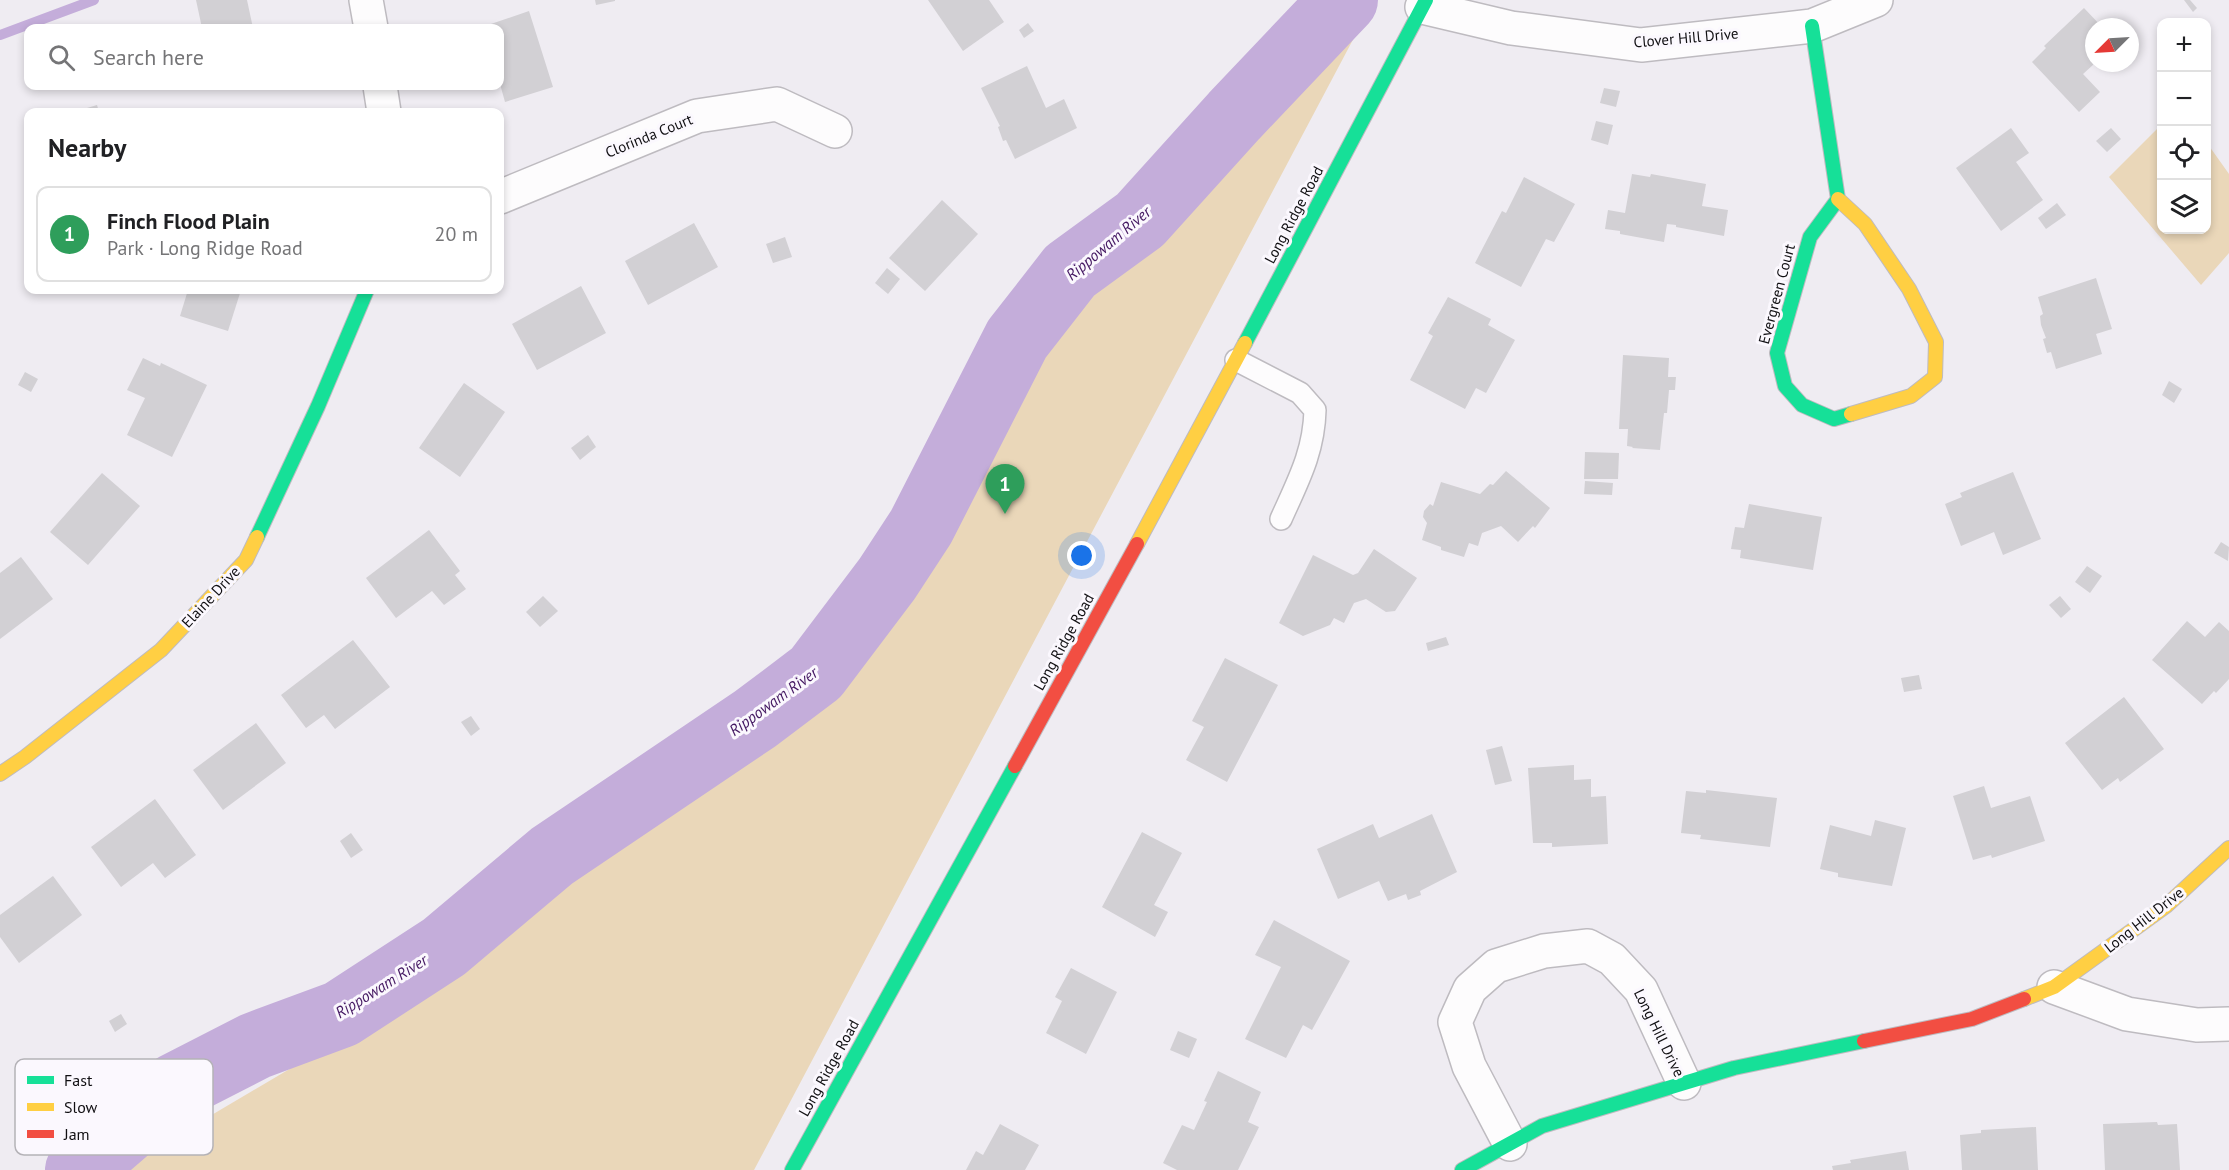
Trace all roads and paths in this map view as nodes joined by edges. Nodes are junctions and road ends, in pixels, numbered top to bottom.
1 (366, 0) edge
2 (1876, 0) edge
3 (1424, 4) edge
4 (369, 24) edge
5 (1812, 26) junction
6 (381, 90) edge
7 (383, 108) edge
8 (835, 131) dead end
9 (504, 195) edge
10 (1838, 199) junction
11 (365, 294) edge
12 (1236, 360) junction
13 (1281, 519) dead end
14 (0, 774) edge
15 (2229, 848) edge
16 (2054, 987) junction
17 (2229, 1024) edge
18 (1684, 1083) junction
19 (1510, 1144) junction
20 (792, 1170) edge
21 (1462, 1170) edge

1 - 4 street
2 - 5 street, Clover Hill Drive
3 - 5 street, Clover Hill Drive
3 - 12 street, Long Ridge Road
5 - 10 street
6 - 7 street
8 - 9 street, Clorinda Court
10 - 10 street, Evergreen Court
11 - 14 street, Elaine Drive
12 - 13 lane
12 - 20 street, Long Ridge Road
15 - 16 street, Long Hill Drive
16 - 17 street
16 - 18 street, Long Hill Drive
18 - 19 street, Long Hill Drive
18 - 19 street, Long Hill Drive
19 - 21 street, Long Hill Drive

